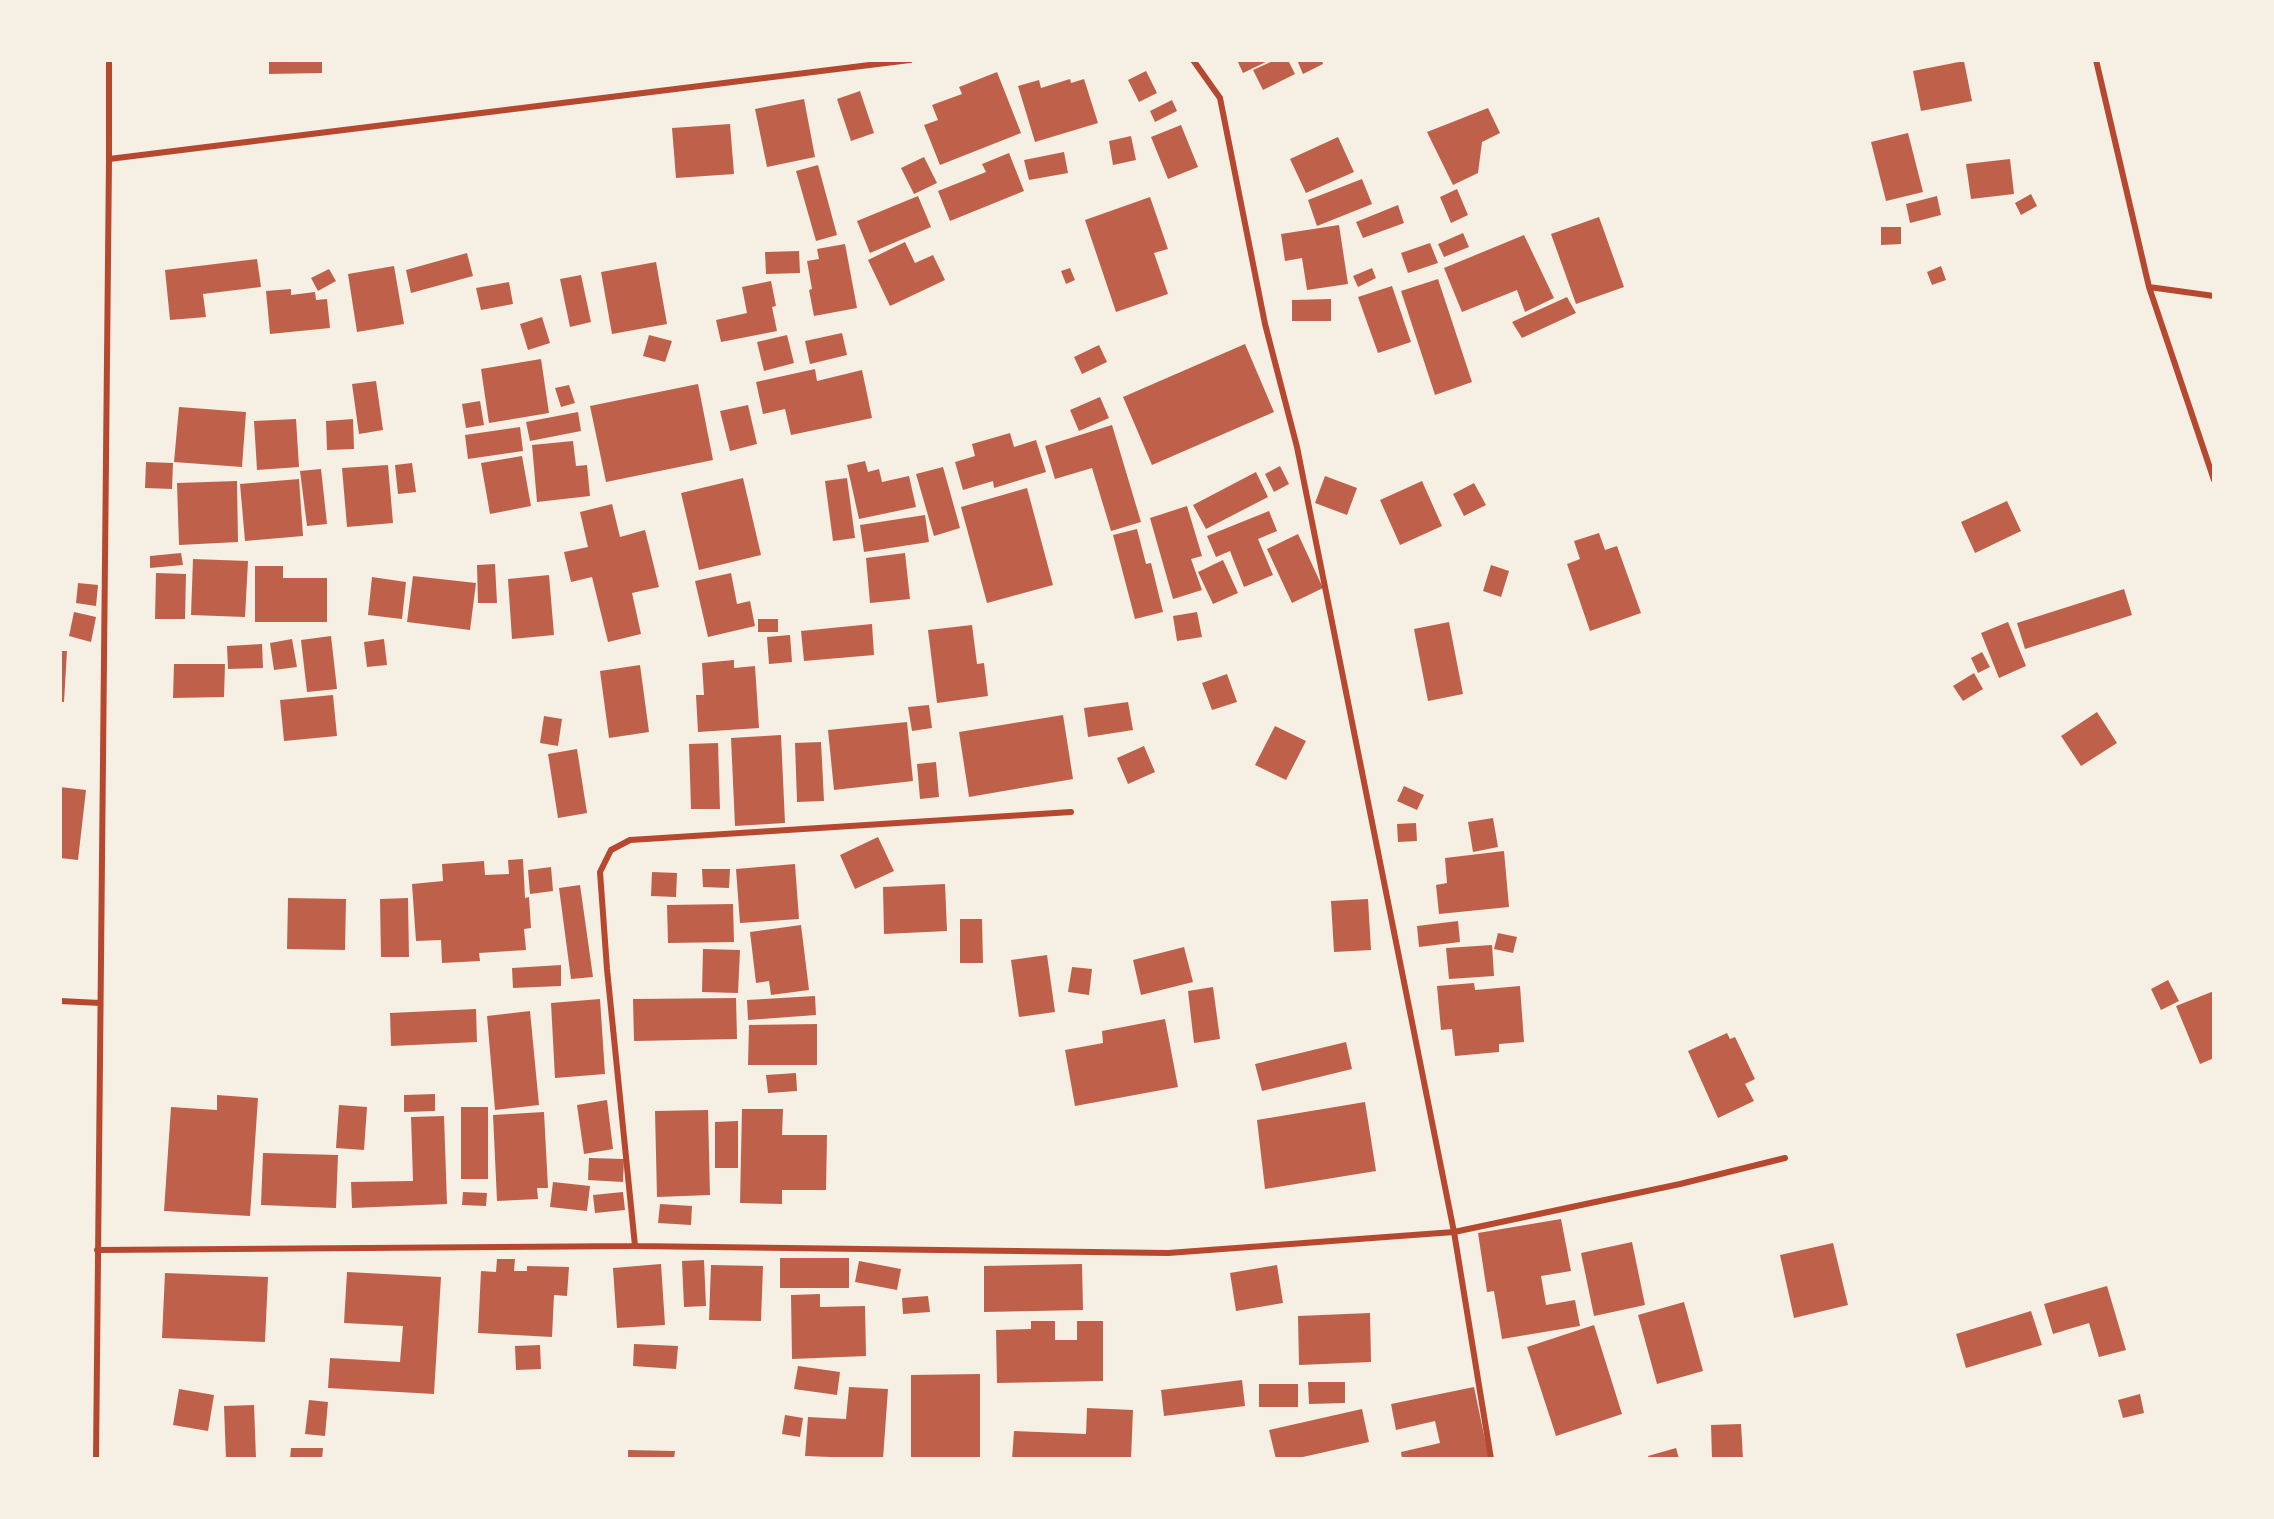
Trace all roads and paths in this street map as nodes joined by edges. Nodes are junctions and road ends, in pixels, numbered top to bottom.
1 (109, 60) edge
2 (909, 60) edge
3 (1193, 60) edge
4 (2096, 60) edge
5 (110, 159) junction
6 (2149, 287) junction
7 (2214, 296) edge
8 (2214, 480) edge
9 (1071, 812) dead end
10 (60, 1001) edge
11 (100, 1003) junction
12 (1785, 1158) dead end
13 (1454, 1232) junction
14 (635, 1246) junction
15 (97, 1250) junction
16 (96, 1459) edge
17 (1491, 1459) edge

1 - 5 street
2 - 5 street
3 - 13 street
4 - 6 street
5 - 11 street
6 - 7 street
6 - 8 street
9 - 14 street
10 - 11 street
11 - 15 street
12 - 13 street
13 - 14 street
13 - 17 street
14 - 15 street
15 - 16 street

